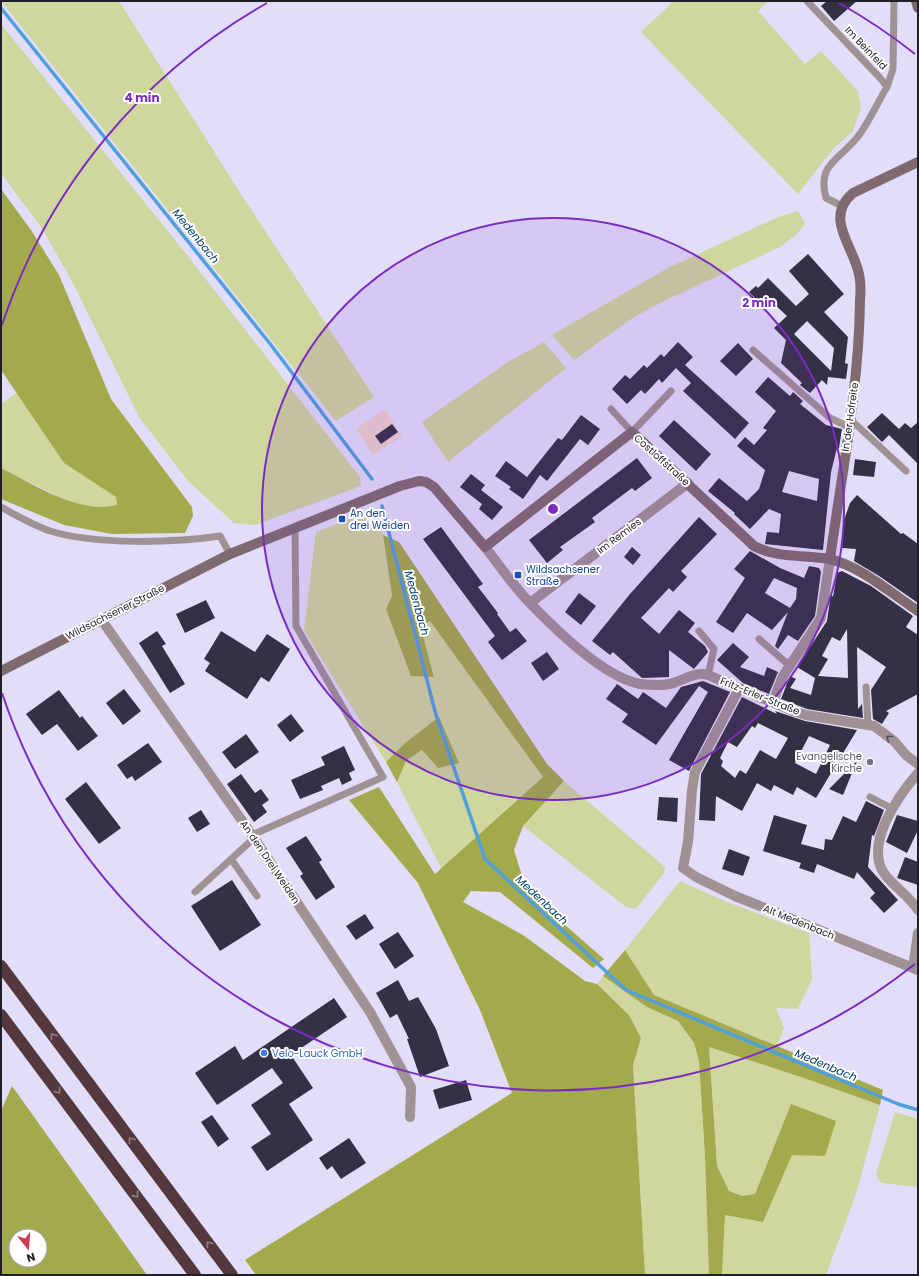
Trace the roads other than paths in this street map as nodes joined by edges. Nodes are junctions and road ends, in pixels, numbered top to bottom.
1 (807, 1) edge
2 (894, 1) edge
3 (916, 1) edge
4 (918, 8) edge
5 (887, 87) junction
6 (917, 162) edge
7 (842, 206) junction
8 (753, 350) dead end
9 (671, 391) dead end
10 (611, 409) dead end
11 (849, 423) junction
12 (632, 432) junction
13 (906, 470) dead end
14 (688, 483) junction
15 (1, 507) edge
16 (295, 527) junction
17 (485, 547) junction
18 (230, 554) junction
19 (830, 559) junction
20 (530, 603) junction
21 (918, 611) edge
22 (102, 619) junction
23 (699, 631) dead end
24 (759, 639) dead end
25 (790, 666) junction
26 (1, 671) edge
27 (614, 674) joint
28 (708, 675) junction
29 (866, 686) dead end
30 (739, 689) junction
31 (773, 702) junction
32 (868, 725) junction
33 (918, 764) edge
34 (918, 773) edge
35 (870, 797) dead end
36 (893, 809) junction
37 (253, 836) junction
38 (231, 859) junction
39 (195, 892) dead end
40 (257, 896) dead end
41 (918, 910) edge
42 (918, 933) edge
43 (1, 966) edge
44 (915, 969) edge
45 (1, 1015) edge
46 (410, 1117) dead end
47 (196, 1275) edge
48 (232, 1275) edge

1 - 5 lane, Im Beinfeld
2 - 5 lane
3 - 4 main road
5 - 7 lane
6 - 7 main road
7 - 11 main road, In der Hofreite
8 - 11 lane
9 - 12 lane
10 - 12 lane
11 - 13 lane
11 - 19 main road, In der Hofreite
12 - 14 main road, Costloffstraße
12 - 17 main road, Costloffstraße
14 - 19 main road, Costloffstraße
14 - 20 street, Im Remies
15 - 18 lane
16 - 17 main road, Wildsachsener Straße
16 - 18 main road, Wildsachsener Straße
16 - 37 lane
17 - 20 street, Wildsachsener Straße
18 - 22 main road, Wildsachsener Straße
19 - 21 main road, Costloffstraße
19 - 25 street, In der Hofreite
20 - 27 street, Wildsachsener Straße
22 - 26 main road, Wildsachsener Straße
22 - 37 street, An den Drei Weiden
23 - 28 lane
24 - 25 lane
25 - 31 street, In der Hofreite
27 - 28 street, Fritz-Erler-Straße
28 - 30 street, Fritz-Erler-Straße
29 - 32 lane
30 - 31 street, Fritz-Erler-Straße
30 - 44 street, Alt Medenbach
31 - 32 street, Fritz-Erler-Straße
33 -> 32 street, Fritz-Erler-Straße
34 - 36 street
35 - 36 lane
36 - 41 street
37 - 38 lane
37 - 46 street, An den Drei Weiden
38 - 39 lane
38 - 40 lane
42 - 44 street
48 -> 43 highway
45 -> 47 highway

